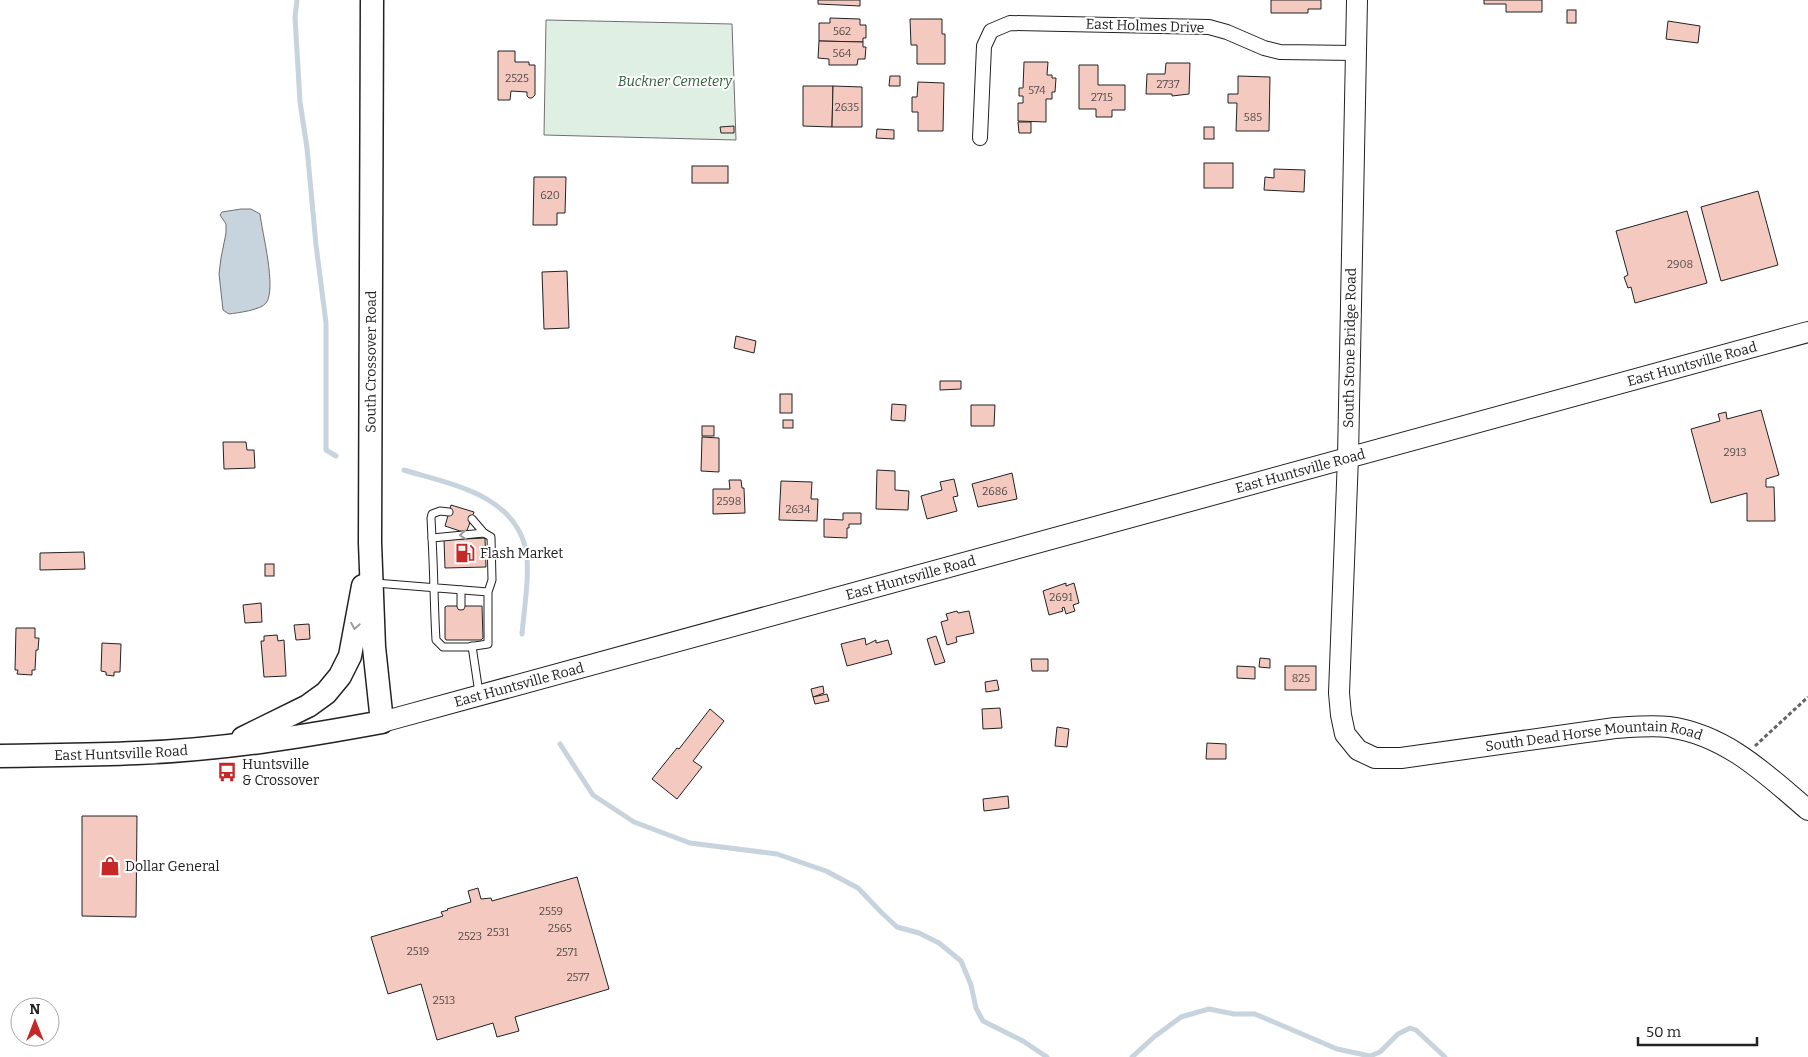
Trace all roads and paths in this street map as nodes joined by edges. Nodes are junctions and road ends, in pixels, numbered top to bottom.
1 (372, 0) edge
2 (1357, 0) edge
3 (1355, 54) junction
4 (980, 138) dead end
5 (1808, 332) edge
6 (1348, 457) junction
7 (448, 512) dead end
8 (472, 519) dead end
9 (484, 534) junction
10 (432, 538) junction
11 (370, 544) junction
12 (372, 583) junction
13 (433, 588) junction
14 (460, 590) junction
15 (488, 592) junction
16 (461, 606) dead end
17 (472, 646) junction
18 (480, 695) junction
19 (1808, 697) edge
20 (382, 722) junction
21 (224, 747) junction
22 (1358, 750) joint
23 (0, 756) edge
24 (1745, 758) junction
25 (1808, 810) edge

1 - 11 main road, South Crossover Road
2 - 3 main road, South Stone Bridge Road
3 - 4 street, East Holmes Drive
3 - 6 main road, South Stone Bridge Road
5 - 6 main road, East Huntsville Road
6 - 18 main road, East Huntsville Road
6 - 22 main road, South Stone Bridge Road
7 - 10 lane
8 - 9 lane
9 -> 10 lane
9 - 15 lane
10 - 13 lane
11 - 12 main road, South Crossover Road
11 -> 21 main road
12 - 13 lane
12 - 20 main road, South Crossover Road
13 - 14 lane
13 - 17 lane
14 - 15 lane
14 - 16 lane
15 - 17 lane
17 - 18 lane
18 - 20 main road, East Huntsville Road
19 - 24 path
20 - 21 main road, East Huntsville Road
21 - 23 main road, East Huntsville Road
22 - 24 main road, South Dead Horse Mountain Road
24 - 25 main road, South Dead Horse Mountain Road

